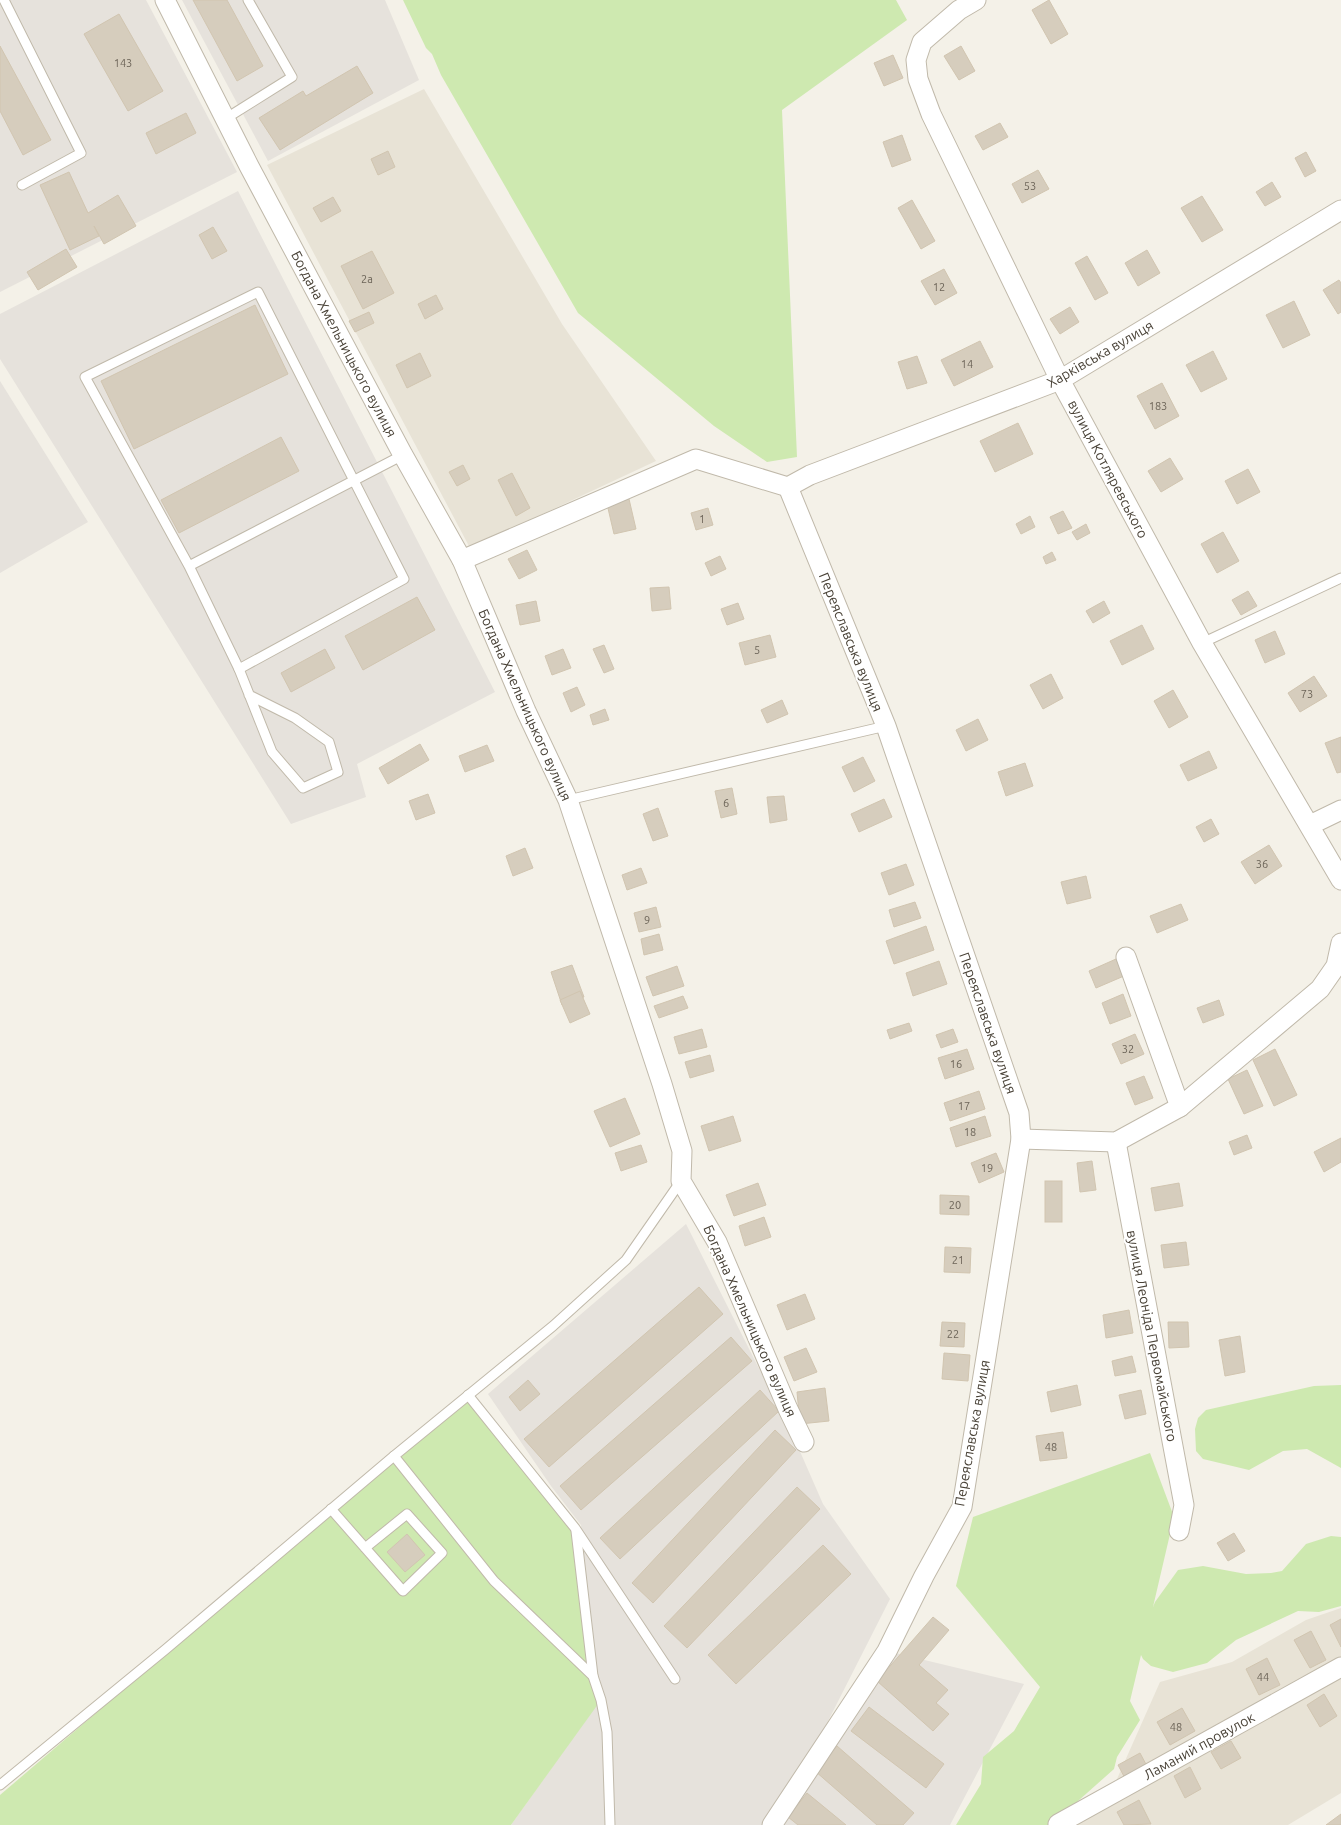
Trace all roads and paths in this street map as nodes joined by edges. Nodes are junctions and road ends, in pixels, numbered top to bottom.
1 (4, 0) edge
2 (165, 0) edge
3 (248, 0) edge
4 (976, 0) edge
5 (957, 5) edge
6 (225, 119) junction
7 (22, 185) dead end
8 (1341, 210) edge
9 (1060, 380) junction
10 (403, 454) junction
11 (353, 480) junction
12 (788, 487) junction
13 (462, 560) junction
14 (188, 566) junction
15 (1341, 578) edge
16 (1202, 643) junction
17 (239, 669) junction
18 (249, 695) junction
19 (886, 726) junction
20 (568, 800) junction
21 (1341, 810) edge
22 (1310, 825) junction
23 (1341, 880) edge
24 (1341, 943) edge
25 (1126, 957) dead end
26 (1180, 1106) junction
27 (1021, 1139) junction
28 (1116, 1142) junction
29 (681, 1181) junction
30 (468, 1395) junction
31 (804, 1442) dead end
32 (394, 1456) junction
33 (331, 1509) junction
34 (576, 1528) junction
35 (1179, 1531) dead end
36 (365, 1548) junction
37 (1341, 1667) edge
38 (593, 1676) junction
39 (675, 1679) dead end
40 (0, 1785) edge
41 (1058, 1824) edge
42 (610, 1825) edge
43 (772, 1825) edge

1 - 7 lane
2 - 6 street, Богдана Хмельницького вулиця
3 - 6 lane
4 - 5 street
5 - 9 street, вулиця Котляревського
6 - 10 street, Богдана Хмельницького вулиця
8 - 9 street, Харківська вулиця
9 - 12 street, Харківська вулиця
9 - 16 street, вулиця Котляревського
10 - 11 lane
10 - 13 street, Богдана Хмельницького вулиця
11 - 14 lane
11 - 14 lane
11 - 17 lane
12 - 13 street
12 - 19 street, Переяславська вулиця
13 - 20 street, Богдана Хмельницького вулиця
14 - 17 lane
15 - 16 lane
16 - 22 street, вулиця Котляревського
17 - 18 lane
18 - 18 lane
19 - 20 lane
19 - 27 street, Переяславська вулиця
20 - 29 street, Богдана Хмельницького вулиця
21 - 22 street
22 - 23 street, вулиця Котляревського
24 - 26 street
25 - 26 street
26 - 28 street
27 - 28 street
27 - 43 street, Переяславська вулиця
28 - 35 street, вулиця Леоніда Первомайського
29 - 30 lane
29 - 31 street, Богдана Хмельницького вулиця
30 - 32 lane
30 - 34 lane
32 - 33 lane
32 - 38 lane
33 - 36 lane
33 - 40 lane
34 - 38 lane
34 - 39 lane
36 - 36 lane
37 - 41 street, Ламаний провулок
38 - 42 lane

